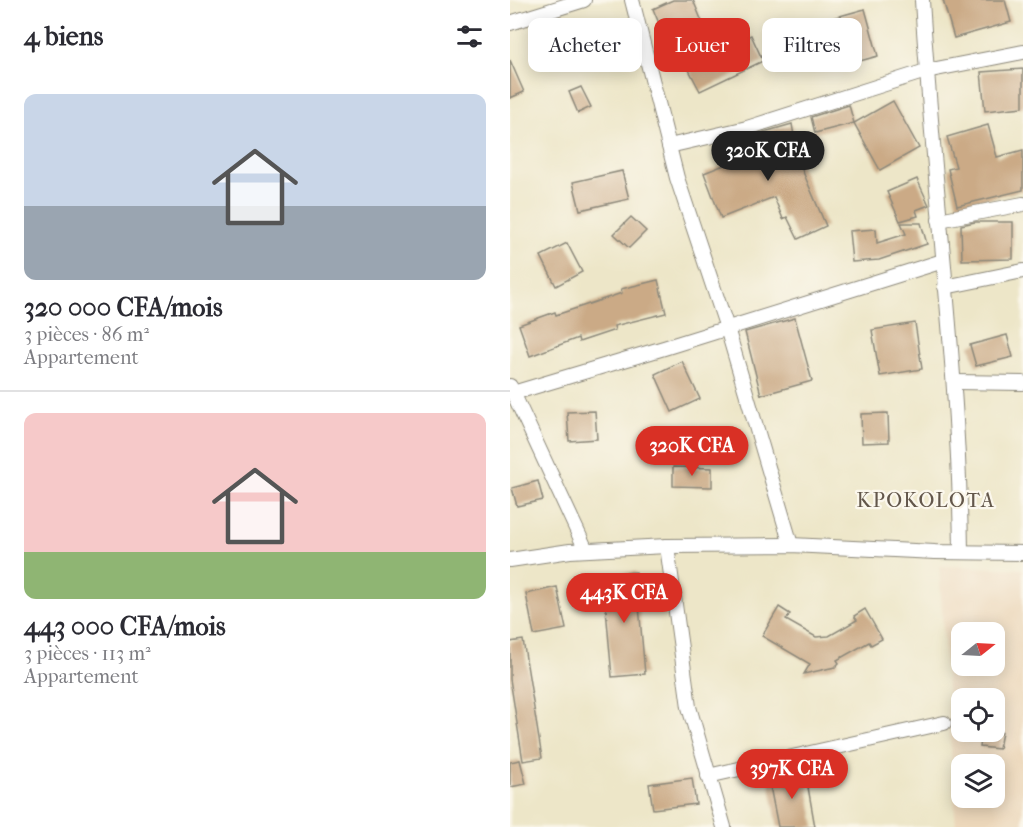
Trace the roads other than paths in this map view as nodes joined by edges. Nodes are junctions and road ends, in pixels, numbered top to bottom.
1 (584, 0) edge
2 (632, 0) edge
3 (922, 0) edge
4 (510, 23) edge
5 (1023, 52) edge
6 (926, 71) junction
7 (669, 146) junction
8 (1023, 204) edge
9 (939, 220) junction
10 (943, 261) junction
11 (1023, 271) edge
12 (945, 287) junction
13 (727, 328) junction
14 (954, 382) junction
15 (1023, 383) edge
16 (512, 389) edge
17 (791, 545) junction
18 (668, 546) junction
19 (586, 550) junction
20 (961, 552) junction
21 (1023, 553) edge
22 (510, 560) edge
23 (945, 723) dead end
24 (708, 776) junction
25 (724, 827) edge

1 - 4 street
2 - 7 street
3 - 6 street
5 - 6 street
6 - 7 street
6 - 9 street
7 - 13 street
8 - 9 street
9 - 10 street
10 - 12 street
10 - 13 street
11 - 12 street
12 - 14 street
13 - 16 street
13 - 17 street
14 - 15 street
14 - 20 street
16 - 19 street
17 - 18 street
17 - 20 street
18 - 19 street
18 - 24 street
19 - 22 street
20 - 21 street
23 - 24 street
24 - 25 street

